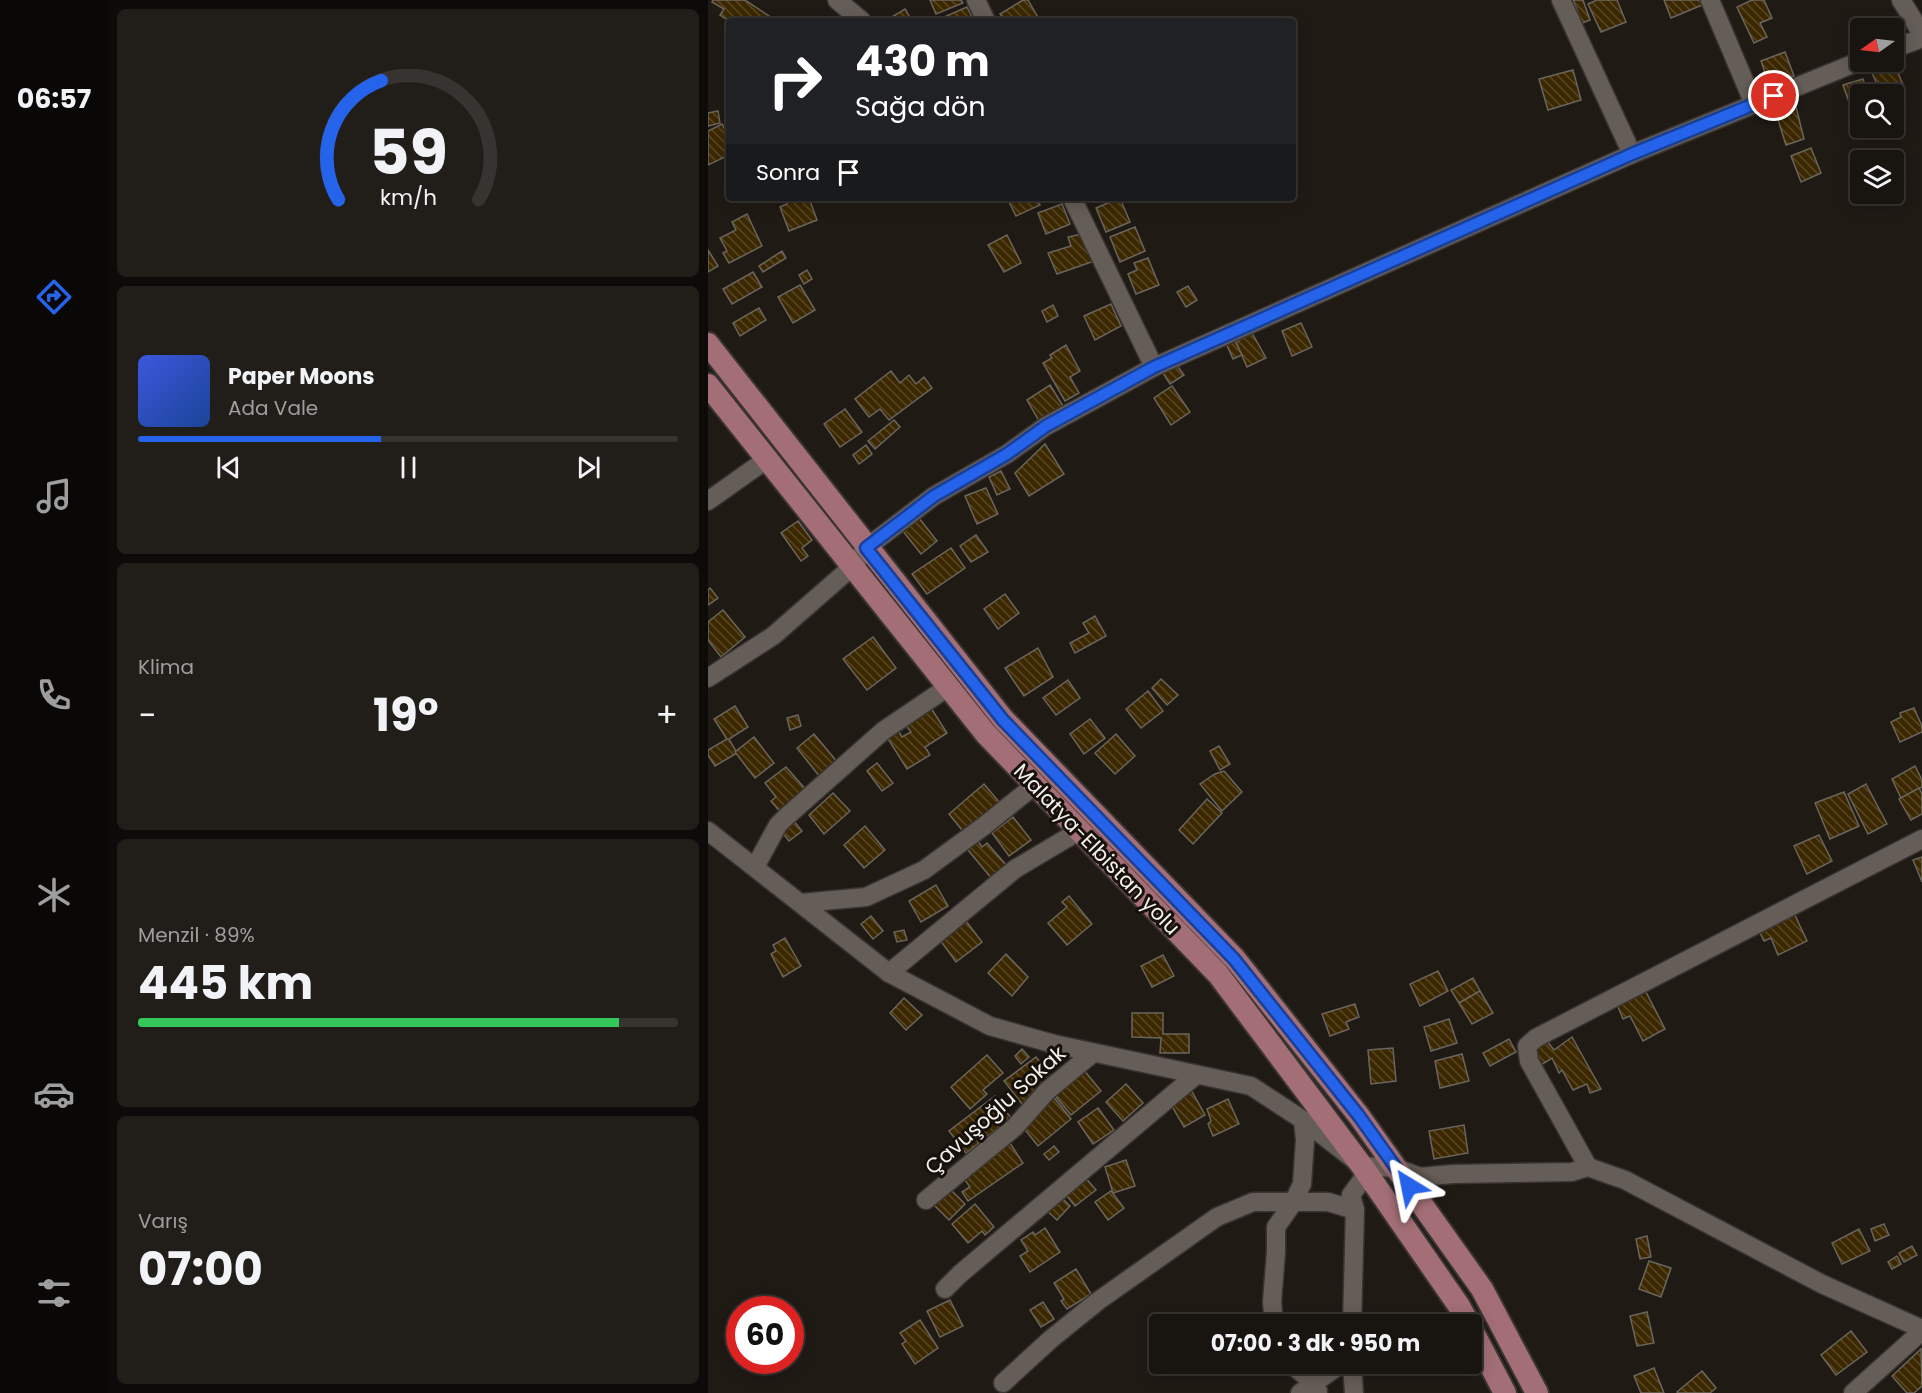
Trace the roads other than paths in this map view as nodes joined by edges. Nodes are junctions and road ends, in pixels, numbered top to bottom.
1 (837, 0) edge
2 (976, 0) edge
3 (1561, 0) edge
4 (1710, 0) edge
5 (1901, 0) edge
6 (858, 18) edge
7 (985, 18) edge
8 (1922, 36) edge
9 (1904, 44) edge
10 (1850, 65) edge
11 (1754, 104) junction
12 (1632, 154) junction
13 (1073, 201) edge
14 (708, 344) edge
15 (1154, 367) junction
16 (708, 385) edge
17 (767, 459) junction
18 (708, 501) edge
19 (866, 548) junction
20 (853, 566) junction
21 (708, 678) edge
22 (948, 687) junction
23 (1035, 785) junction
24 (708, 831) edge
25 (1079, 831) junction
26 (1922, 839) edge
27 (755, 867) junction
28 (801, 903) junction
29 (889, 973) junction
30 (1093, 1053) junction
31 (1196, 1075) junction
32 (1303, 1120) junction
33 (1588, 1167) junction
34 (1396, 1168) junction
35 (1364, 1169) junction
36 (926, 1200) dead end
37 (1293, 1203) junction
38 (1355, 1210) junction
39 (945, 1289) dead end
40 (1273, 1314) edge
41 (1352, 1314) edge
42 (1463, 1314) edge
43 (1922, 1330) edge
44 (1482, 1349) edge
45 (1299, 1374) edge
46 (1329, 1374) edge
47 (1353, 1374) edge
48 (1004, 1383) dead end
49 (1311, 1390) edge
50 (1354, 1393) edge
51 (1505, 1393) edge
52 (1537, 1393) edge
53 (1853, 1393) edge

1 - 6 street
2 - 7 street
3 - 12 street
4 - 11 street
5 - 8 street
8 - 9 street
10 - 11 street
11 - 12 street
12 - 15 street
13 - 15 street
14 - 19 main road, Malatya-Elbistan yolu
15 - 19 street
16 - 17 main road, Malatya-Elbistan yolu
17 - 18 street
17 - 20 main road, Malatya-Elbistan yolu
19 - 20 street
19 - 34 main road, Malatya-Elbistan yolu
20 - 21 street
20 - 22 main road, Malatya-Elbistan yolu
22 - 23 main road, Malatya-Elbistan yolu
22 - 27 street
23 - 25 main road, Malatya-Elbistan yolu
23 - 28 street
24 - 27 street
25 - 29 street
25 - 35 main road, Malatya-Elbistan yolu
26 - 33 street
27 - 28 street
28 - 29 street
29 - 30 street
30 - 31 street
30 - 36 street, Çavuşoğlu Sokak
31 - 32 street
31 - 39 street
32 - 35 street
32 - 37 street
33 - 34 street
33 - 43 street
34 - 35 street
34 - 52 main road, Malatya-Elbistan yolu
35 - 38 street
35 - 42 main road, Malatya-Elbistan yolu
37 - 38 street
37 - 40 street
37 - 48 street
38 - 41 street
43 - 53 street
44 - 51 main road
45 - 49 street
46 - 49 street
47 - 50 street

